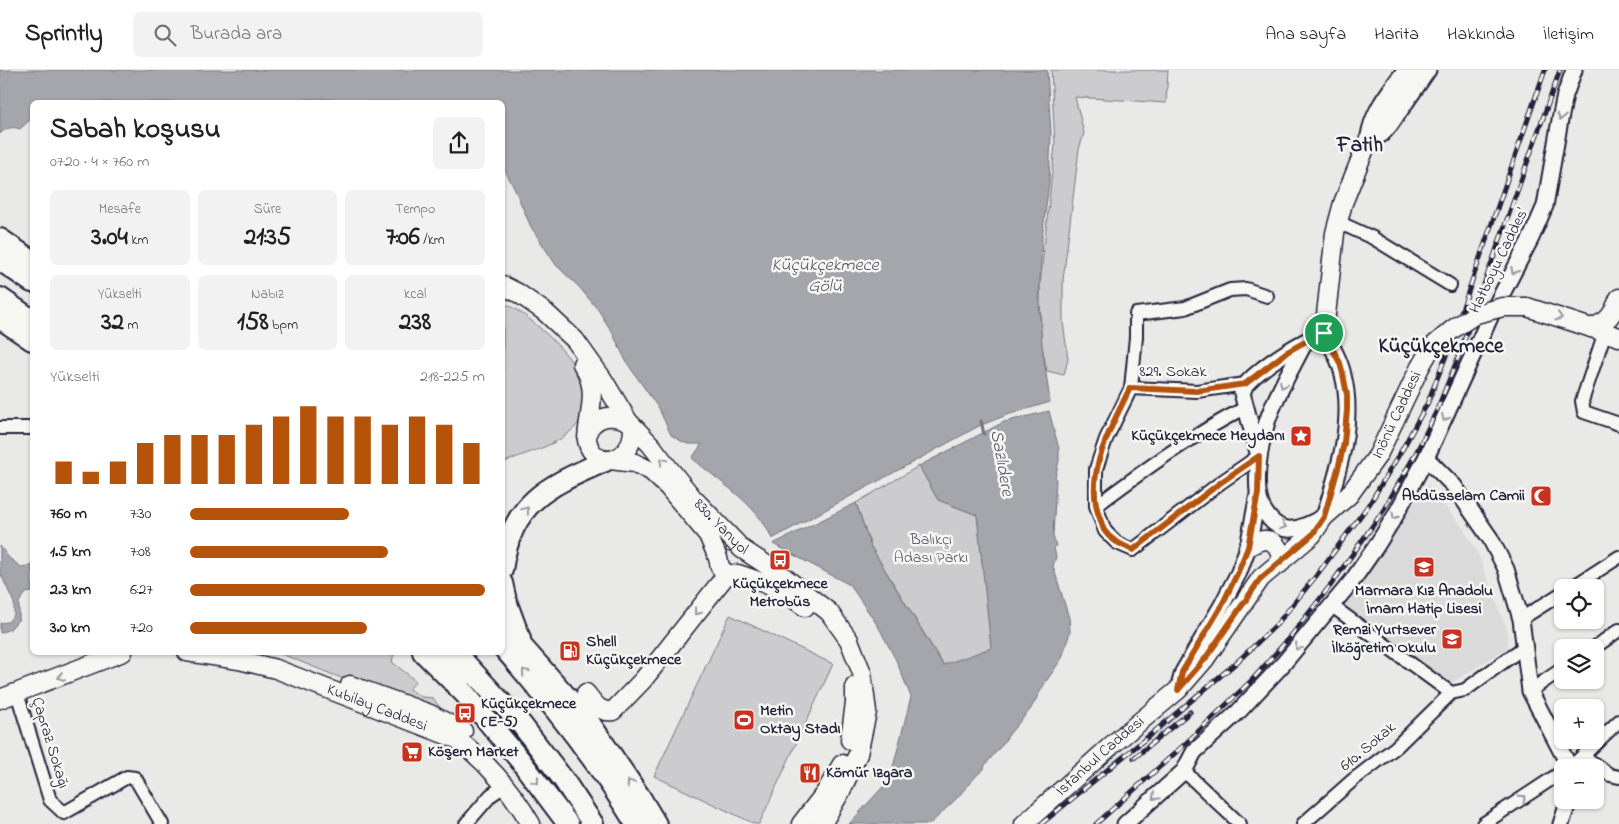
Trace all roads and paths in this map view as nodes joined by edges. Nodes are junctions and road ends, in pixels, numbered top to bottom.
1 (1404, 70) edge
2 (1415, 70) edge
3 (1428, 70) edge
4 (1574, 70) edge
5 (1368, 141) junction
6 (1338, 222) junction
7 (0, 239) edge
8 (0, 260) edge
9 (30, 260) edge
10 (30, 281) edge
11 (1450, 284) dead end
12 (505, 286) edge
13 (505, 295) edge
14 (1267, 296) dead end
15 (0, 298) edge
16 (0, 318) edge
17 (30, 319) edge
18 (1611, 322) edge
19 (1324, 333) junction
20 (30, 339) edge
21 (1306, 342) junction
22 (1245, 384) junction
23 (1130, 388) junction
24 (1245, 408) junction
25 (631, 424) junction
26 (1619, 424) edge
27 (0, 428) edge
28 (30, 428) edge
29 (588, 430) junction
30 (1259, 456) junction
31 (1426, 458) junction
32 (608, 460) junction
33 (1258, 493) junction
34 (1096, 506) junction
35 (1324, 517) junction
36 (1248, 547) junction
37 (742, 549) junction
38 (505, 556) edge
39 (1619, 557) edge
40 (718, 558) junction
41 (1280, 564) junction
42 (733, 574) junction
43 (1585, 579) edge
44 (505, 596) edge
45 (1554, 598) edge
46 (1332, 606) junction
47 (1521, 619) junction
48 (1619, 630) edge
49 (505, 631) edge
50 (1604, 641) edge
51 (512, 646) edge
52 (1524, 647) junction
53 (115, 655) edge
54 (206, 655) edge
55 (269, 655) edge
56 (426, 655) edge
57 (439, 655) edge
58 (458, 655) edge
59 (1554, 674) edge
60 (1178, 690) junction
61 (1530, 691) junction
62 (17, 693) junction
63 (586, 693) dead end
64 (1451, 693) junction
65 (0, 699) edge
66 (1619, 722) edge
67 (520, 724) junction
68 (1583, 756) junction
69 (1566, 759) edge
70 (1579, 759) edge
71 (1184, 771) junction
72 (1554, 777) edge
73 (1619, 777) edge
74 (506, 785) junction
75 (841, 791) junction
76 (1566, 809) edge
77 (162, 824) edge
78 (466, 824) edge
79 (531, 824) edge
80 (542, 824) edge
81 (568, 824) edge
82 (593, 824) edge
83 (636, 824) edge
84 (656, 824) edge
85 (801, 824) edge
86 (812, 824) edge
87 (822, 824) edge
88 (1024, 824) edge
89 (1125, 824) edge
90 (1240, 824) edge
91 (1303, 824) edge
92 (1483, 824) edge
93 (1561, 824) edge

1 - 5 street
2 - 5 main road
3 - 5 street
4 -> 31 street, Hatboyu Caddes'
5 - 6 main road
6 - 11 street
6 - 19 main road
7 - 9 main road
8 - 10 main road
12 - 25 main road, 830. Yanyol
13 - 29 main road
14 - 23 street
15 - 17 main road
16 - 20 main road
18 - 26 street
35 -> 18 main road, İnönü Caddesi, bridge
19 - 21 street
19 - 35 street
21 - 22 street
21 -> 30 street
22 - 23 street, 829. Sokak
22 - 24 street
23 - 34 street
24 - 30 street
24 - 34 street
25 - 29 main road
25 - 32 main road
37 -> 25 main road, 830. Yanyol
27 - 28 street
29 - 32 main road
30 - 33 street
30 - 34 street
31 -> 46 street, Hatboyu Caddes'
31 - 47 street
38 -> 32 main road
32 - 40 main road, 830. Yanyol
33 -> 35 street
33 - 36 street
35 - 41 main road, İnönü Caddesi
36 - 41 main road
36 - 60 street
37 - 40 main road
37 - 42 main road
37 - 75 main road, 830. Yanyol
39 - 43 street
40 - 42 main road, 830. Yanyol
41 - 60 main road, İstanbul Caddesi
42 -> 63 main road
42 - 85 main road, 830. Yanyol
44 - 51 main road
45 - 47 street
46 - 64 street
46 -> 71 street, Hatboyu Caddes'
47 - 52 street
48 - 50 street
49 - 51 main road
83 -> 51 main road
84 -> 51 main road
52 - 61 street
52 - 64 street
53 -> 62 main road
54 - 74 main road, Kubilay Caddesi
55 - 80 main road, Kubilay Caddesi
56 -> 81 main road
57 - 67 main road
58 - 67 main road
59 - 61 street
60 - 88 main road, İstanbul Caddesi
61 - 69 street
62 - 65 main road
62 - 77 street, Çapraz Sokağı
64 - 91 street, 610. Sokak
66 - 68 street
67 - 82 main road
68 - 70 street
68 - 73 street
71 -> 89 street, Hatboyu Caddes'
71 - 90 street
92 -> 72 street
74 - 78 street
74 - 79 main road, Kubilay Caddesi
75 - 86 main road
75 - 87 main road
76 - 93 street

